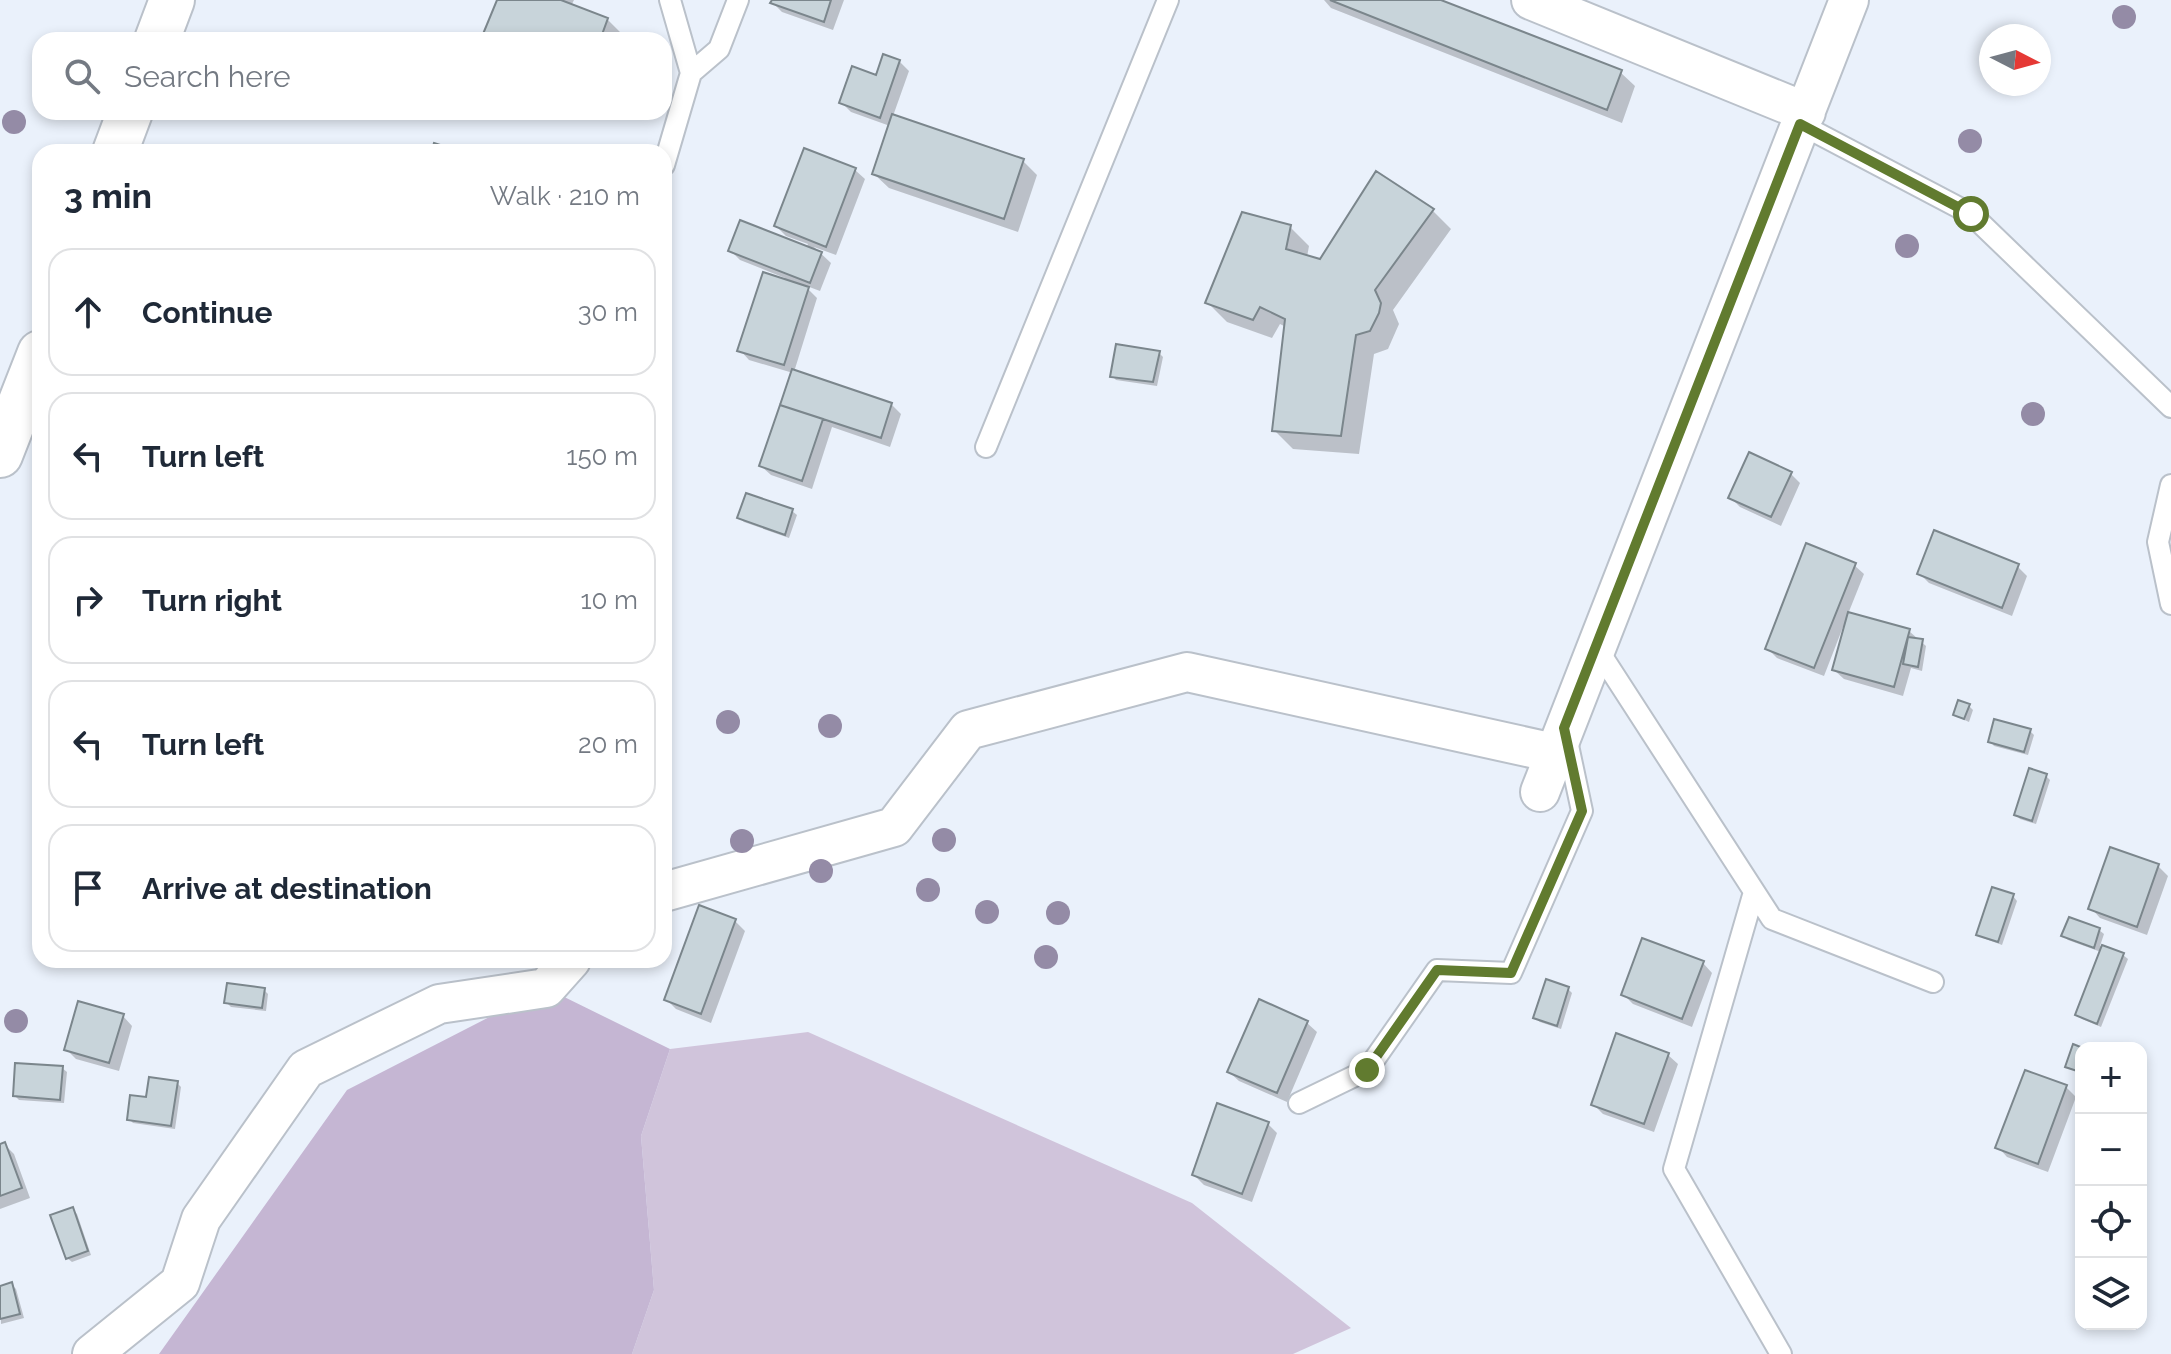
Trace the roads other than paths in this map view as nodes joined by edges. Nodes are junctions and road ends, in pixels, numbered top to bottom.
1 (172, 0) edge
2 (670, 0) edge
3 (738, 0) edge
4 (1168, 0) edge
5 (1531, 0) edge
6 (1849, 0) edge
7 (160, 32) edge
8 (691, 73) junction
9 (1803, 118) junction
10 (127, 120) edge
11 (118, 144) edge
12 (670, 144) edge
13 (32, 366) edge
14 (10, 400) edge
15 (2171, 407) edge
16 (986, 447) dead end
17 (0, 455) edge
18 (2171, 485) edge
19 (2171, 604) edge
20 (1596, 647) junction
21 (1559, 741) junction
22 (1540, 792) dead end
23 (672, 890) edge
24 (1754, 892) junction
25 (564, 968) edge
26 (1933, 982) dead end
27 (1299, 1103) dead end
28 (92, 1354) edge
29 (1781, 1354) edge

1 - 7 main road
2 - 8 lane
3 - 8 lane
4 - 16 lane
5 - 9 street
6 - 9 street
8 - 12 lane
9 - 15 lane
9 - 20 street
10 - 11 main road
13 - 14 main road
14 - 17 main road
18 - 19 lane
20 - 21 street
20 - 24 lane
21 - 22 street
21 - 23 street
21 - 27 lane
24 - 26 lane
24 - 29 lane
25 - 28 street

